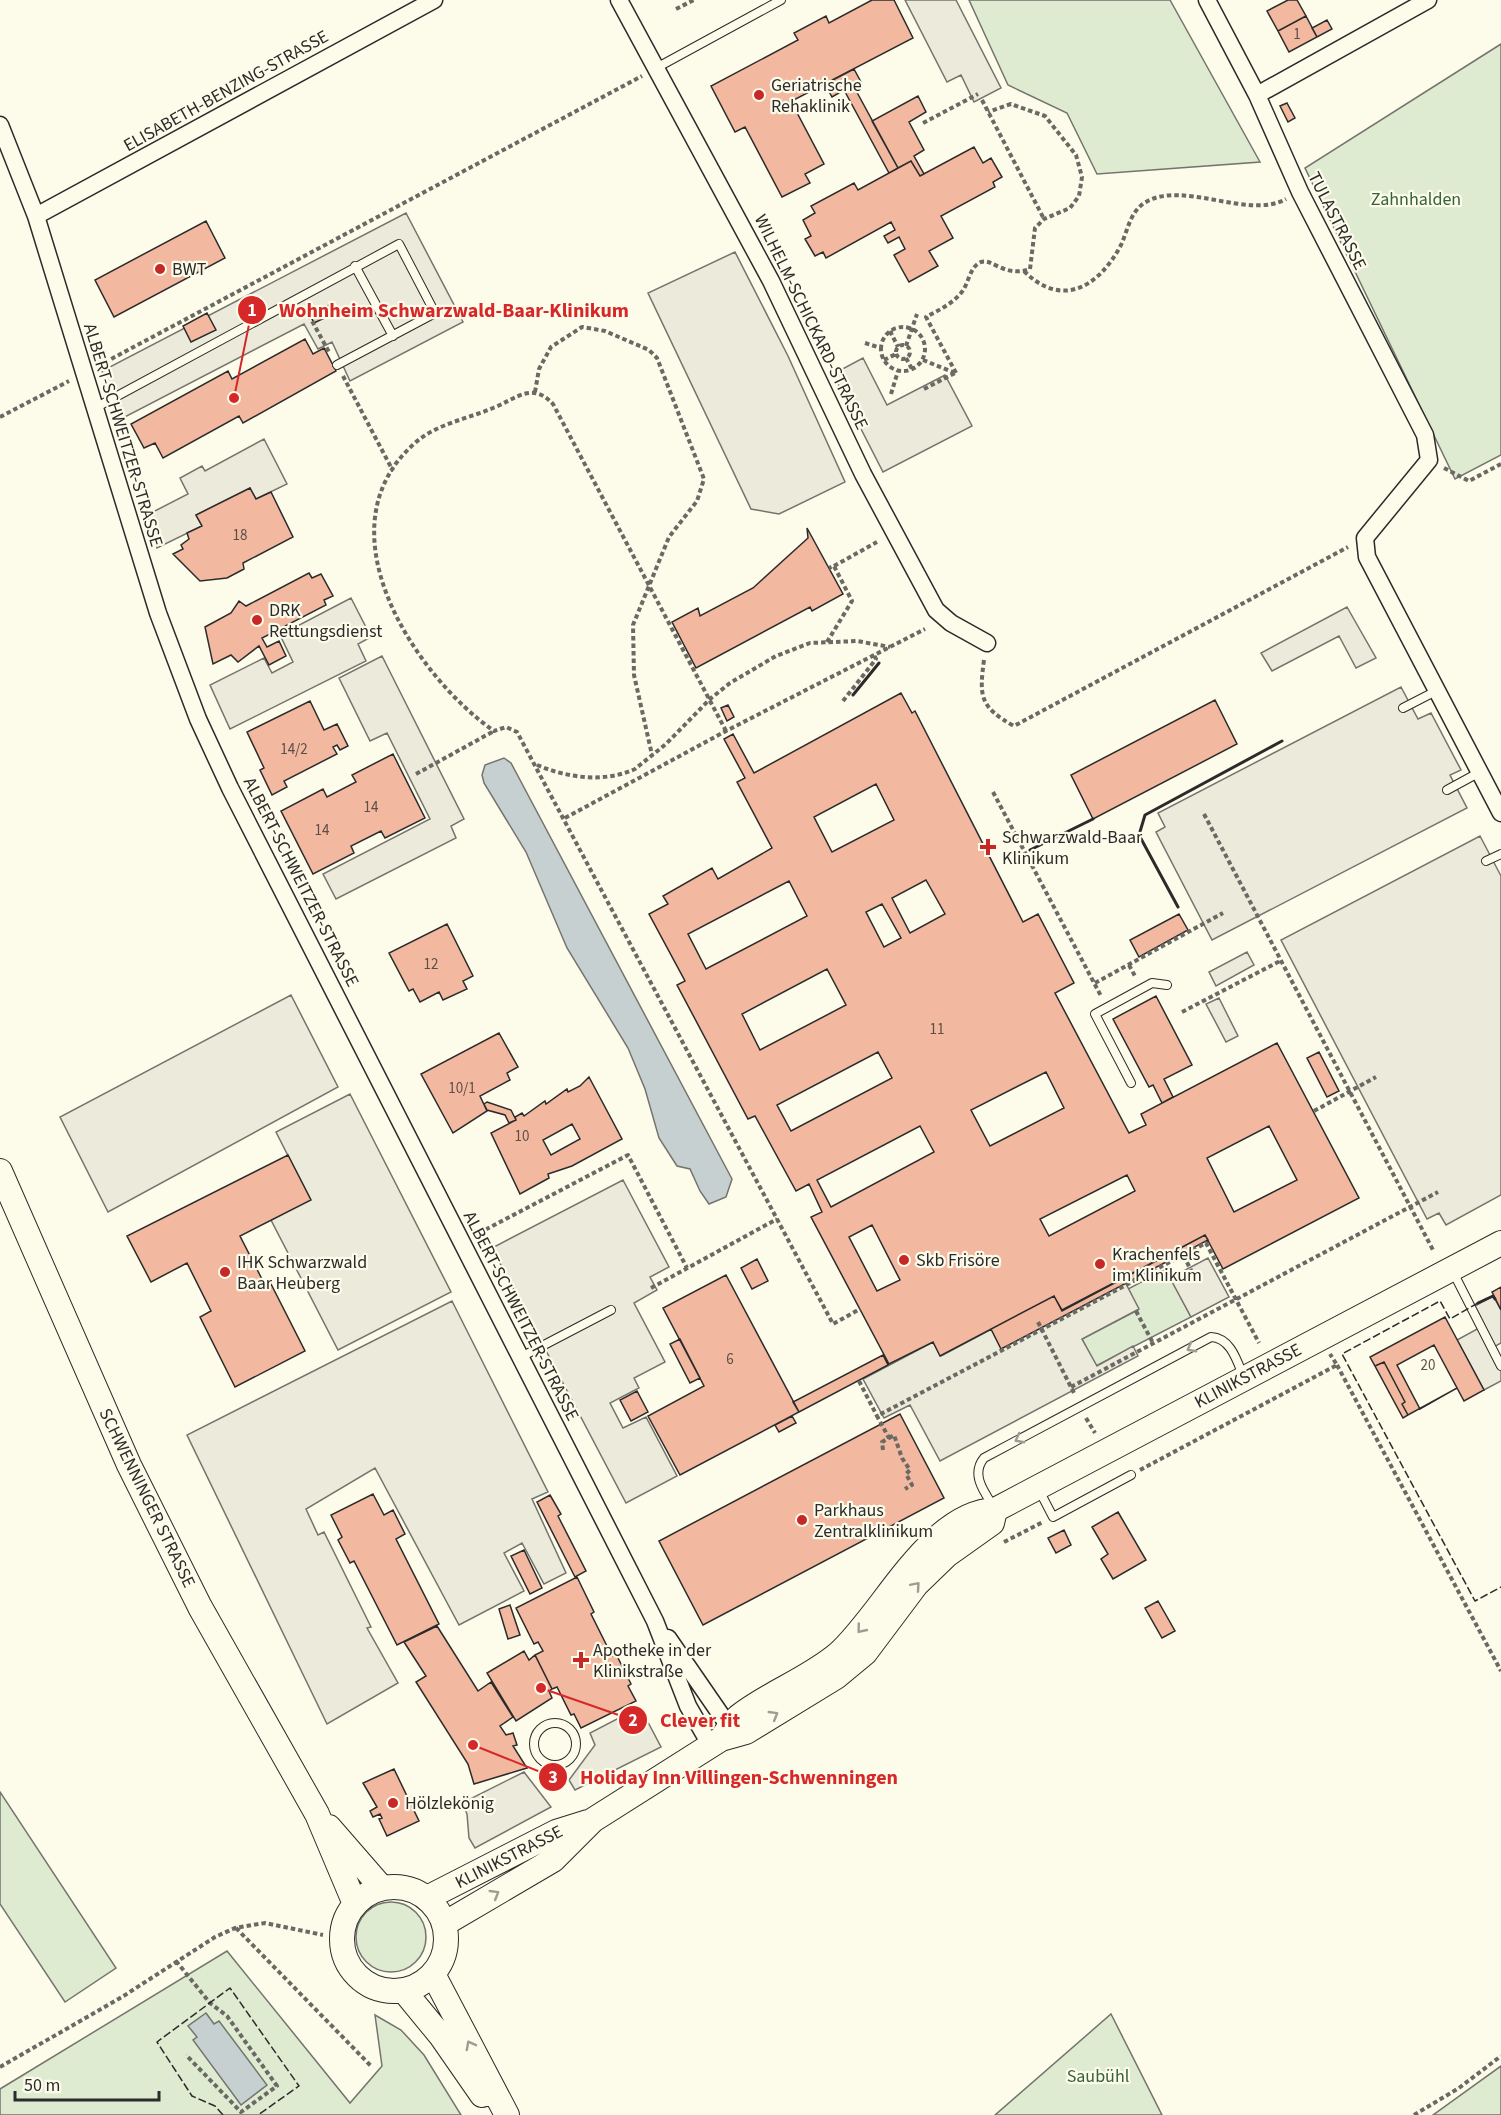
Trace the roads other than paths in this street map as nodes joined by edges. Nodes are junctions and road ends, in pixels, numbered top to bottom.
1 (434, 0) edge
2 (620, 0) edge
3 (781, 0) edge
4 (1207, 0) edge
5 (1428, 0) edge
6 (658, 67) junction
7 (1257, 95) junction
8 (0, 125) edge
9 (36, 216) junction
10 (355, 266) junction
11 (393, 336) junction
12 (337, 365) road end
13 (95, 408) junction
14 (987, 642) road end
15 (1438, 690) junction
16 (1402, 708) dead end
17 (1480, 772) junction
18 (1447, 790) dead end
19 (1501, 813) edge
20 (1501, 854) edge
21 (1486, 861) dead end
22 (1167, 985) dead end
23 (1131, 1083) dead end
24 (0, 1171) edge
25 (1501, 1243) edge
26 (1452, 1269) junction
27 (611, 1310) dead end
28 (521, 1357) junction
29 (1501, 1365) edge
30 (1244, 1378) junction
31 (1131, 1475) road end
32 (1038, 1487) junction
33 (995, 1510) junction
34 (655, 1621) junction
35 (721, 1738) junction
36 (552, 1765) joint
37 (317, 1814) junction
38 (593, 1820) junction
39 (382, 1888) junction
40 (427, 1898) junction
41 (355, 1904) junction
42 (444, 1924) junction
43 (433, 1974) junction
44 (404, 1991) junction
45 (498, 2115) edge
46 (507, 2115) edge

1 - 9 street, ELISABETH-BENZING-STRASSE
2 - 6 street, WILHELM-SCHICKARD-STRASSE
3 - 6 lane
4 - 7 street, TULASTRASSE
5 - 7 street
6 - 14 street, WILHELM-SCHICKARD-STRASSE
7 - 15 street, TULASTRASSE
8 - 9 street, ALBERT-SCHWEITZER-STRASSE
9 - 13 street, ALBERT-SCHWEITZER-STRASSE
10 - 11 lane
10 - 11 lane
10 - 13 lane
11 - 12 lane
13 - 28 street, ALBERT-SCHWEITZER-STRASSE
15 - 16 lane
15 - 17 street
17 - 18 lane
17 - 19 street
20 - 21 lane
22 - 23 lane
24 - 37 main road, SCHWENNINGER STRASSE
25 - 26 main road, KLINIKSTRASSE
26 - 29 lane
26 - 30 main road, KLINIKSTRASSE
27 - 28 lane
28 - 34 street, ALBERT-SCHWEITZER-STRASSE
30 - 32 main road, KLINIKSTRASSE
30 -> 33 lane
31 - 32 lane
32 - 33 main road, KLINIKSTRASSE
33 - 35 main road, KLINIKSTRASSE
34 - 35 street, ALBERT-SCHWEITZER-STRASSE
34 - 35 street, ALBERT-SCHWEITZER-STRASSE
35 - 38 main road, KLINIKSTRASSE
36 - 36 lane
37 - 39 main road, SCHWENNINGER STRASSE
37 - 41 main road, SCHWENNINGER STRASSE
38 - 40 main road, KLINIKSTRASSE
42 -> 38 main road, KLINIKSTRASSE
39 - 40 main road
39 - 41 main road
40 - 42 main road
41 - 44 main road
42 - 43 main road
43 - 44 main road
46 -> 43 main road
44 - 45 main road

